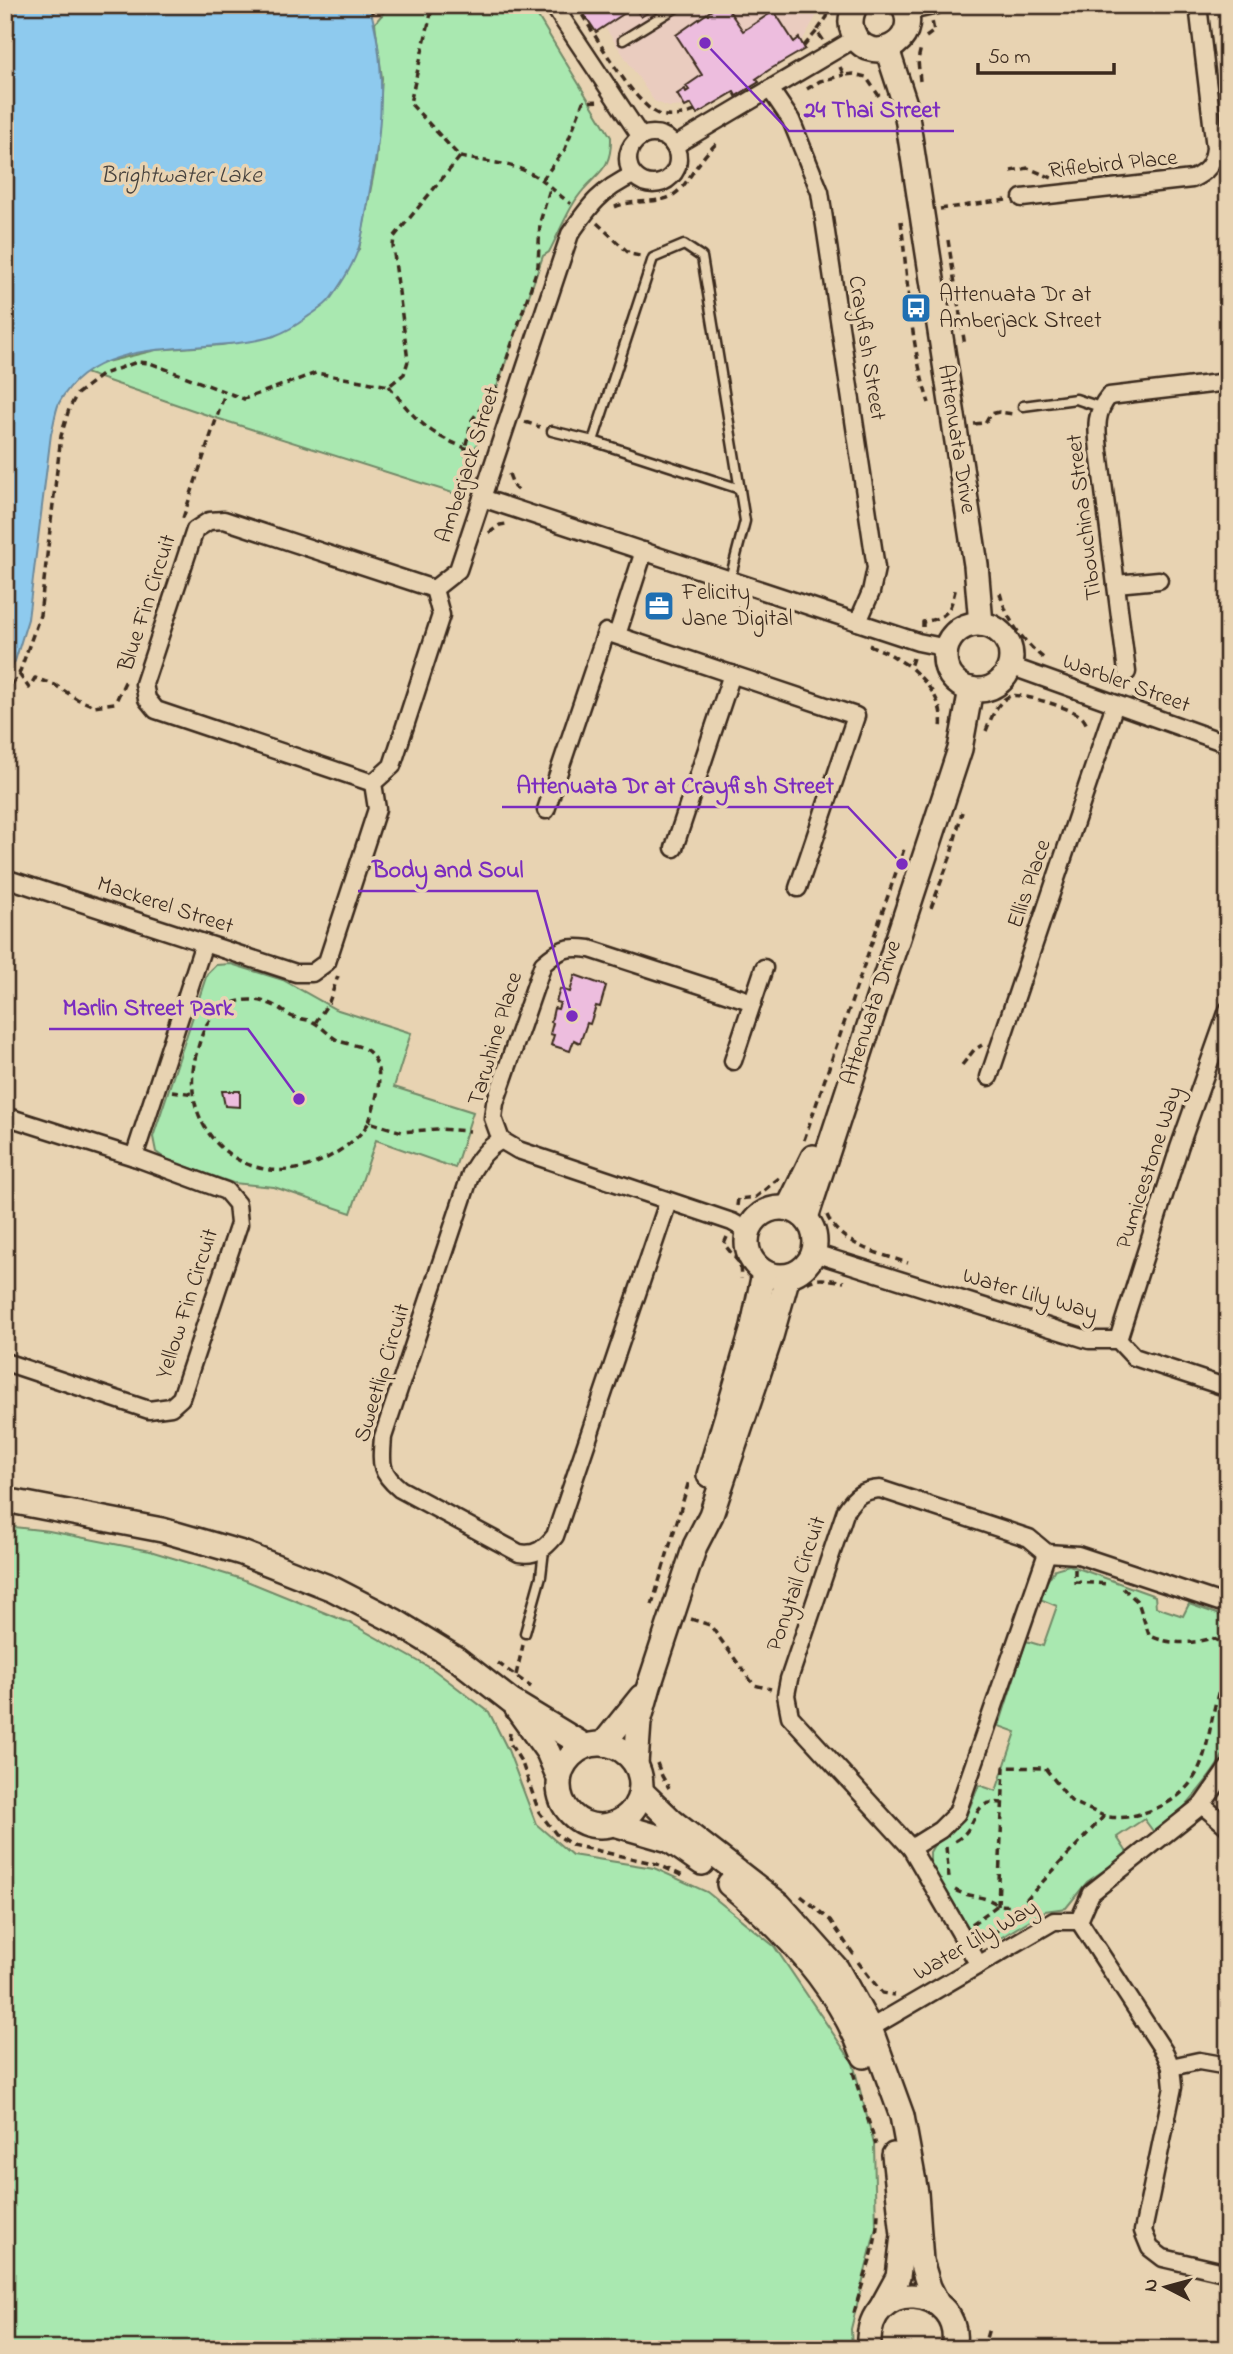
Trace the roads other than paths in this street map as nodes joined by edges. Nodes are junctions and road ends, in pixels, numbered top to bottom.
1 (552, 5) edge
2 (680, 5) edge
3 (856, 5) edge
4 (937, 5) edge
5 (1198, 5) edge
6 (905, 8) edge
7 (856, 38) junction
8 (623, 40) dead end
9 (887, 49) junction
10 (770, 89) junction
11 (641, 137) junction
12 (674, 146) junction
13 (634, 175) junction
14 (1022, 198) road end
15 (1228, 382) edge
16 (1023, 406) dead end
17 (1100, 407) junction
18 (552, 430) road end
19 (593, 441) junction
20 (740, 489) junction
21 (482, 498) junction
22 (644, 551) junction
23 (730, 579) junction
24 (1159, 580) dead end
25 (1116, 584) junction
26 (435, 589) junction
27 (858, 622) junction
28 (981, 624) junction
29 (617, 635) junction
30 (947, 648) junction
31 (1010, 666) junction
32 (1127, 672) dead end
33 (732, 674) junction
34 (971, 689) junction
35 (1115, 704) junction
36 (1228, 744) edge
37 (373, 783) junction
38 (547, 810) dead end
39 (674, 848) dead end
40 (5, 878) edge
41 (798, 888) dead end
42 (204, 943) junction
43 (764, 968) dead end
44 (752, 1002) junction
45 (1228, 1010) edge
46 (733, 1062) dead end
47 (989, 1077) dead end
48 (5, 1116) edge
49 (501, 1140) junction
50 (134, 1157) junction
51 (668, 1202) junction
52 (797, 1213) junction
53 (737, 1235) junction
54 (814, 1253) junction
55 (764, 1273) junction
56 (795, 1282) junction
57 (1118, 1340) junction
58 (5, 1362) edge
59 (1228, 1388) edge
60 (5, 1500) edge
61 (695, 1546) junction
62 (544, 1550) junction
63 (1047, 1553) junction
64 (1219, 1602) dead end
65 (525, 1633) road end
66 (649, 1686) junction
67 (512, 1701) junction
68 (594, 1745) junction
69 (646, 1761) junction
70 (1228, 1768) edge
71 (559, 1778) junction
72 (641, 1791) junction
73 (1202, 1805) junction
74 (614, 1824) junction
75 (1228, 1827) edge
76 (911, 1848) junction
77 (1079, 1921) junction
78 (979, 1965) junction
79 (863, 2032) junction
80 (1228, 2066) edge
81 (1171, 2067) junction
82 (1228, 2273) edge
83 (937, 2303) junction
84 (881, 2308) junction
85 (960, 2347) edge
86 (869, 2349) edge

1 - 11 street
2 - 8 lane
3 - 7 street
4 - 6 street
5 - 14 street, Riflebird Place
6 - 9 street
7 - 9 street
7 - 10 street
9 - 28 street, Attenuata Drive
10 - 12 street
10 - 27 street, Crayfish Street
11 - 12 street
11 - 13 street
12 - 13 street
13 - 21 street, Amberjack Street
15 - 17 street, Tibouchina Street
16 - 17 lane
17 - 25 street, Tibouchina Street
18 - 19 lane
19 - 20 lane
19 - 20 lane
20 - 23 lane
21 - 22 street
21 - 26 street, Amberjack Street
22 - 23 street
22 - 29 street
23 - 27 street
24 - 25 street
25 - 32 street, Tibouchina Street
26 - 37 street
26 - 37 street, Blue Fin Circuit
27 - 30 street
28 - 30 street
28 - 31 street
29 - 33 street
29 - 38 street
30 - 34 street
31 - 34 street
31 - 35 street, Warbler Street
33 - 39 street
33 - 41 street
34 - 52 street, Attenuata Drive
35 - 36 street, Warbler Street
35 - 47 street, Ellis Place
37 - 42 street, Mackerel Street
40 - 42 street, Mackerel Street
42 - 50 street
43 - 44 street
44 - 46 street
44 - 49 street, Tarwhine Place
45 - 57 street, Pumicestone Way
48 - 50 street, Yellow Fin Circuit
49 - 51 street
49 - 62 street, Sweetlip Circuit
50 - 58 street, Yellow Fin Circuit
51 - 53 street
51 - 62 street
52 - 53 street
52 - 54 street
53 - 55 street
54 - 56 street
54 - 57 street, Water Lily Way
55 - 56 street
55 - 61 street
56 - 61 street
57 - 59 street, Water Lily Way
60 - 67 street
61 - 66 street
62 - 65 lane
63 - 64 street, Ponytail Circuit
63 - 76 street
63 - 76 street, Ponytail Circuit
66 - 68 street
66 - 69 street
67 - 68 street
67 - 71 street
68 - 69 street
68 - 71 street
69 - 72 street
70 - 73 street
71 - 74 street
72 - 74 street
72 - 79 street
73 - 75 street
73 - 77 street
74 - 79 street
76 - 78 street
77 - 78 street, Water Lily Way
77 - 81 street
78 - 79 street, Water Lily Way
79 - 83 street
79 - 84 street
80 - 81 street
81 - 82 street
83 - 84 street
83 - 85 street
84 - 86 street

